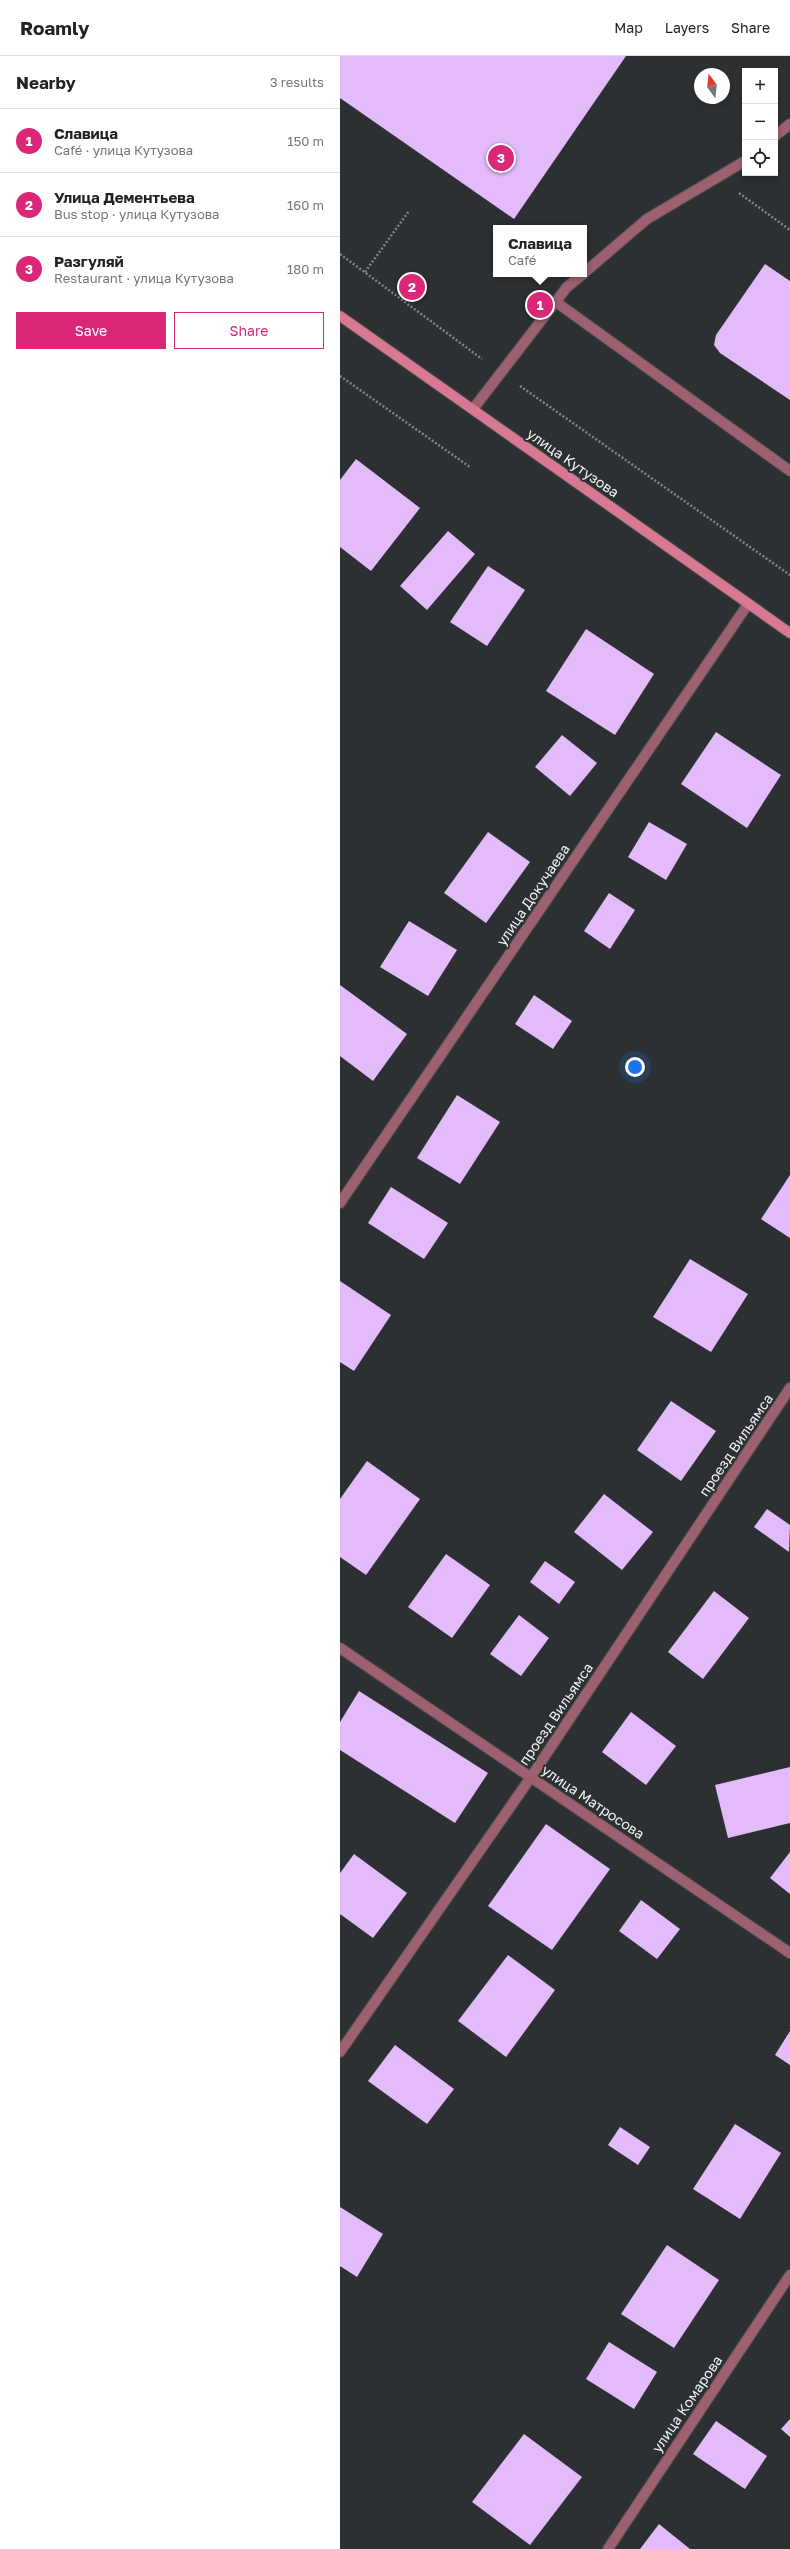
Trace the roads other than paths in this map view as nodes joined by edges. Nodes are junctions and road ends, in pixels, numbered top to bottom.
1 (790, 124) edge
2 (778, 134) edge
3 (742, 163) edge
4 (587, 270) edge
5 (579, 277) edge
6 (556, 302) junction
7 (340, 316) edge
8 (473, 409) junction
9 (790, 471) edge
10 (748, 604) junction
11 (790, 633) edge
12 (340, 1203) edge
13 (790, 1388) edge
14 (340, 1648) edge
15 (531, 1776) junction
16 (790, 1952) edge
17 (340, 2052) edge
18 (790, 2275) edge
19 (608, 2549) edge

1 - 2 street
3 - 4 street
5 - 6 street
6 - 8 street
6 - 9 street
7 - 8 main road, улица Кутузова
8 - 10 main road, улица Кутузова
10 - 11 main road, улица Кутузова
10 - 12 street, улица Докучаева
13 - 15 street, проезд Вильямса
14 - 15 street, улица Матросова
15 - 16 street, улица Матросова
15 - 17 street, проезд Вильямса
18 - 19 street, улица Комарова

